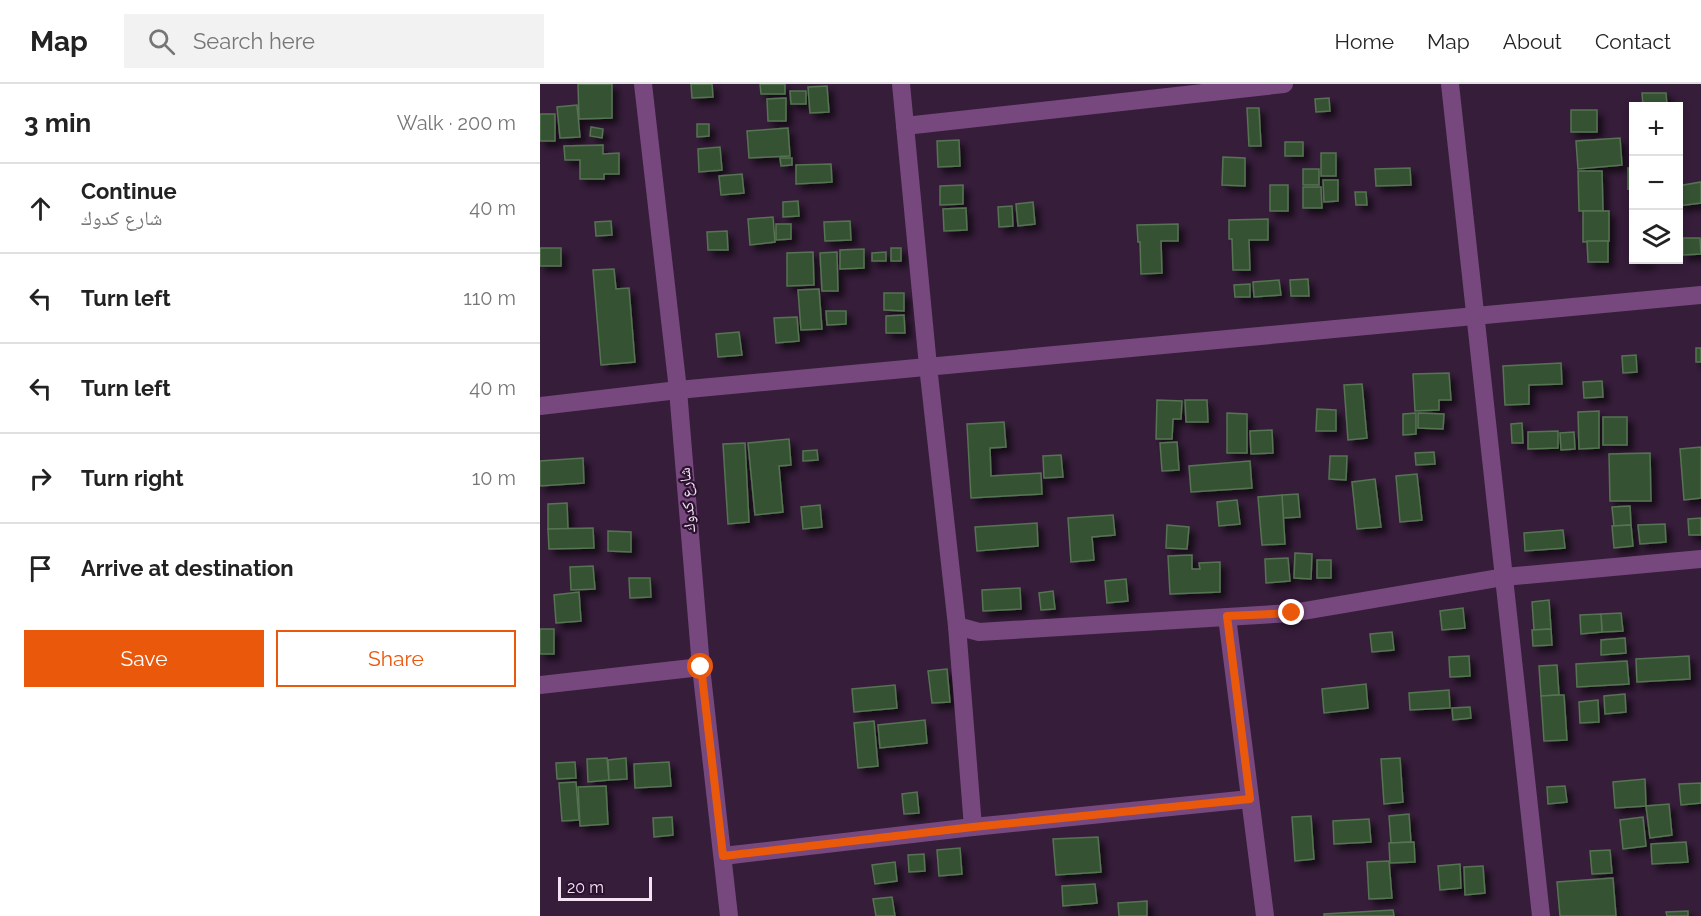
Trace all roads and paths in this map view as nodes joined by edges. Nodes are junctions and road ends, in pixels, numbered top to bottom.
1 (644, 84) edge
2 (900, 84) edge
3 (1284, 84) edge
4 (1450, 84) edge
5 (1196, 89) edge
6 (905, 126) junction
7 (1701, 295) edge
8 (1476, 316) junction
9 (928, 366) junction
10 (678, 390) junction
11 (540, 406) edge
12 (1701, 559) edge
13 (1504, 577) junction
14 (1227, 616) junction
15 (957, 626) junction
16 (701, 667) junction
17 (540, 685) edge
18 (1250, 799) junction
19 (973, 827) junction
20 (723, 856) junction
21 (729, 916) edge
22 (1265, 916) edge
23 (1541, 916) edge

1 - 10 street, شارع كدوك
2 - 6 street
3 - 5 street
4 - 8 street
5 - 6 street
6 - 9 street
7 - 8 street
8 - 9 street
8 - 13 street
9 - 10 street
9 - 15 street
10 - 11 street
10 - 16 street, شارع كدوك
12 - 13 street
13 - 14 street
13 - 23 street
14 - 15 street
14 - 18 street
15 - 19 street
16 - 17 street
16 - 20 street, شارع كدوك
18 - 19 street
18 - 22 street
19 - 20 street
20 - 21 street, شارع كدوك

